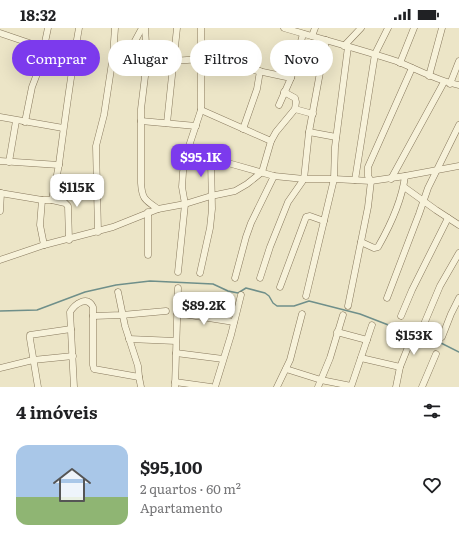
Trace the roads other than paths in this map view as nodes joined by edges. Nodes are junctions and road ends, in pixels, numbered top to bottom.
1 (48, 28) edge
2 (79, 28) edge
3 (115, 28) edge
4 (142, 28) edge
5 (145, 28) edge
6 (177, 28) edge
7 (201, 28) edge
8 (285, 28) edge
9 (314, 28) edge
10 (361, 28) edge
11 (388, 28) edge
12 (414, 28) edge
13 (442, 28) edge
14 (0, 33) edge
15 (303, 34) junction
16 (312, 36) junction
17 (21, 40) edge
18 (46, 40) edge
19 (114, 40) edge
20 (136, 40) edge
21 (146, 40) edge
22 (176, 40) edge
23 (201, 40) edge
24 (326, 40) edge
25 (333, 42) edge
26 (346, 47) junction
27 (374, 54) junction
28 (459, 61) edge
29 (400, 63) junction
30 (412, 68) junction
31 (262, 71) edge
32 (36, 76) edge
33 (110, 76) edge
34 (145, 76) edge
35 (172, 76) edge
36 (201, 76) edge
37 (259, 76) edge
38 (320, 76) edge
39 (429, 76) junction
40 (290, 78) junction
41 (447, 83) junction
42 (459, 86) edge
43 (284, 92) junction
44 (279, 105) dead end
45 (295, 109) junction
46 (201, 110) junction
47 (313, 114) junction
48 (0, 117) edge
49 (16, 121) junction
50 (141, 121) junction
51 (25, 122) junction
52 (167, 123) junction
53 (459, 125) edge
54 (196, 126) junction
55 (63, 128) junction
56 (243, 129) junction
57 (309, 132) junction
58 (336, 137) junction
59 (270, 141) junction
60 (186, 155) junction
61 (211, 159) junction
62 (0, 161) edge
63 (9, 162) junction
64 (59, 165) junction
65 (459, 166) edge
66 (437, 171) junction
67 (262, 172) junction
68 (274, 176) junction
69 (405, 176) junction
70 (391, 178) junction
71 (304, 179) junction
72 (334, 179) junction
73 (355, 180) junction
74 (371, 181) junction
75 (404, 187) junction
76 (1, 193) edge
77 (211, 196) junction
78 (42, 200) junction
79 (52, 200) junction
80 (423, 201) junction
81 (185, 204) junction
82 (158, 209) junction
83 (0, 211) edge
84 (148, 212) junction
85 (448, 218) junction
86 (324, 221) junction
87 (459, 224) edge
88 (98, 232) junction
89 (69, 240) junction
90 (361, 242) junction
91 (44, 245) junction
92 (459, 254) edge
93 (148, 255) dead end
94 (0, 260) edge
95 (178, 272) dead end
96 (200, 273) dead end
97 (235, 278) dead end
98 (260, 278) dead end
99 (280, 287) dead end
100 (178, 288) dead end
101 (118, 292) dead end
102 (241, 295) dead end
103 (306, 296) dead end
104 (387, 298) dead end
105 (459, 298) edge
106 (348, 306) dead end
107 (166, 311) dead end
108 (177, 313) junction
109 (302, 314) dead end
110 (122, 315) junction
111 (342, 315) dead end
112 (93, 316) junction
113 (401, 316) dead end
114 (234, 322) junction
115 (424, 324) dead end
116 (372, 325) dead end
117 (71, 329) junction
118 (337, 332) junction
119 (412, 337) dead end
120 (442, 337) dead end
121 (130, 339) junction
122 (367, 340) junction
123 (176, 341) junction
124 (176, 353) junction
125 (436, 354) dead end
126 (72, 356) junction
127 (361, 358) junction
128 (223, 359) junction
129 (33, 360) junction
130 (400, 367) junction
131 (0, 368) edge
132 (286, 369) junction
133 (139, 377) junction
134 (321, 380) junction
135 (175, 384) edge
136 (38, 387) edge
137 (74, 387) edge
138 (141, 387) edge
139 (211, 387) edge
140 (215, 387) edge
141 (277, 387) edge
142 (318, 387) edge
143 (351, 387) edge
144 (396, 387) edge
145 (422, 387) edge

1 - 18 street
2 - 55 street
3 - 19 street
4 - 20 street
5 - 21 street
6 - 22 street
7 - 23 street
8 - 15 street
9 - 16 street
10 - 26 street
11 - 27 street
12 - 29 street
13 - 39 street
14 - 17 street
15 - 16 street
15 - 40 street
16 - 24 street
25 - 26 street
26 - 27 street
26 - 58 street
27 - 29 street
27 - 73 street
28 - 41 street
29 - 30 street
30 - 39 street
30 - 74 street
31 - 40 street
32 - 51 street
33 - 88 street
34 - 50 street
35 - 52 street
36 - 46 street
37 - 56 street
38 - 47 street
39 - 41 street
40 - 43 street
41 - 42 street
41 - 70 street
43 - 44 street
43 - 45 street
45 - 47 street
45 - 59 street
46 - 54 street
46 - 56 street
47 - 57 street
48 - 49 street
49 - 51 street
49 - 63 street
50 - 52 street
50 - 82 street
51 - 55 street
52 - 54 street
53 - 66 street
54 - 60 street
55 - 64 street
56 - 59 street
57 - 58 street
57 - 71 street
58 - 72 street
59 - 67 street
60 - 61 street
60 - 81 street
61 - 67 street
61 - 77 street
62 - 63 street
63 - 64 street
64 - 79 street
65 - 66 street
66 - 69 street
66 - 80 street
67 - 68 street
67 - 77 street
68 - 71 street
68 - 97 street
69 - 70 street
69 - 75 street
70 - 74 street
71 - 72 street
71 - 98 street
72 - 73 street
72 - 86 street
73 - 74 street
74 - 90 street
75 - 80 street
75 - 90 street
76 - 78 street
76 - 83 street
77 - 81 street
77 - 96 street
78 - 79 street
78 - 91 street
79 - 89 street
80 - 85 street
80 - 104 street
81 - 82 street
81 - 95 street
82 - 84 street
84 - 88 street
84 - 93 street
85 - 87 street
85 - 113 street
86 - 99 street
86 - 103 street
88 - 89 street
89 - 91 street
90 - 106 street
91 - 94 street
92 - 115 street
100 - 108 street
101 - 110 street
102 - 114 street
105 - 120 street
107 - 110 street
108 - 114 street
108 - 123 street
109 - 132 street
110 - 112 street
110 - 121 street
111 - 118 street
112 - 117 street
112 - 133 street
114 - 128 street
116 - 122 street
117 - 126 street
117 - 129 street
118 - 122 street
118 - 134 street
119 - 130 street
121 - 123 street
121 - 133 street
122 - 127 street
123 - 124 street
124 - 128 street
124 - 135 street
125 - 145 street
126 - 129 street
126 - 137 street
127 - 130 street
127 - 143 street
128 - 140 street
129 - 131 street
129 - 136 street
130 - 144 street
132 - 134 street
132 - 141 street
133 - 138 street
134 - 142 street
134 - 143 street
135 - 139 street

